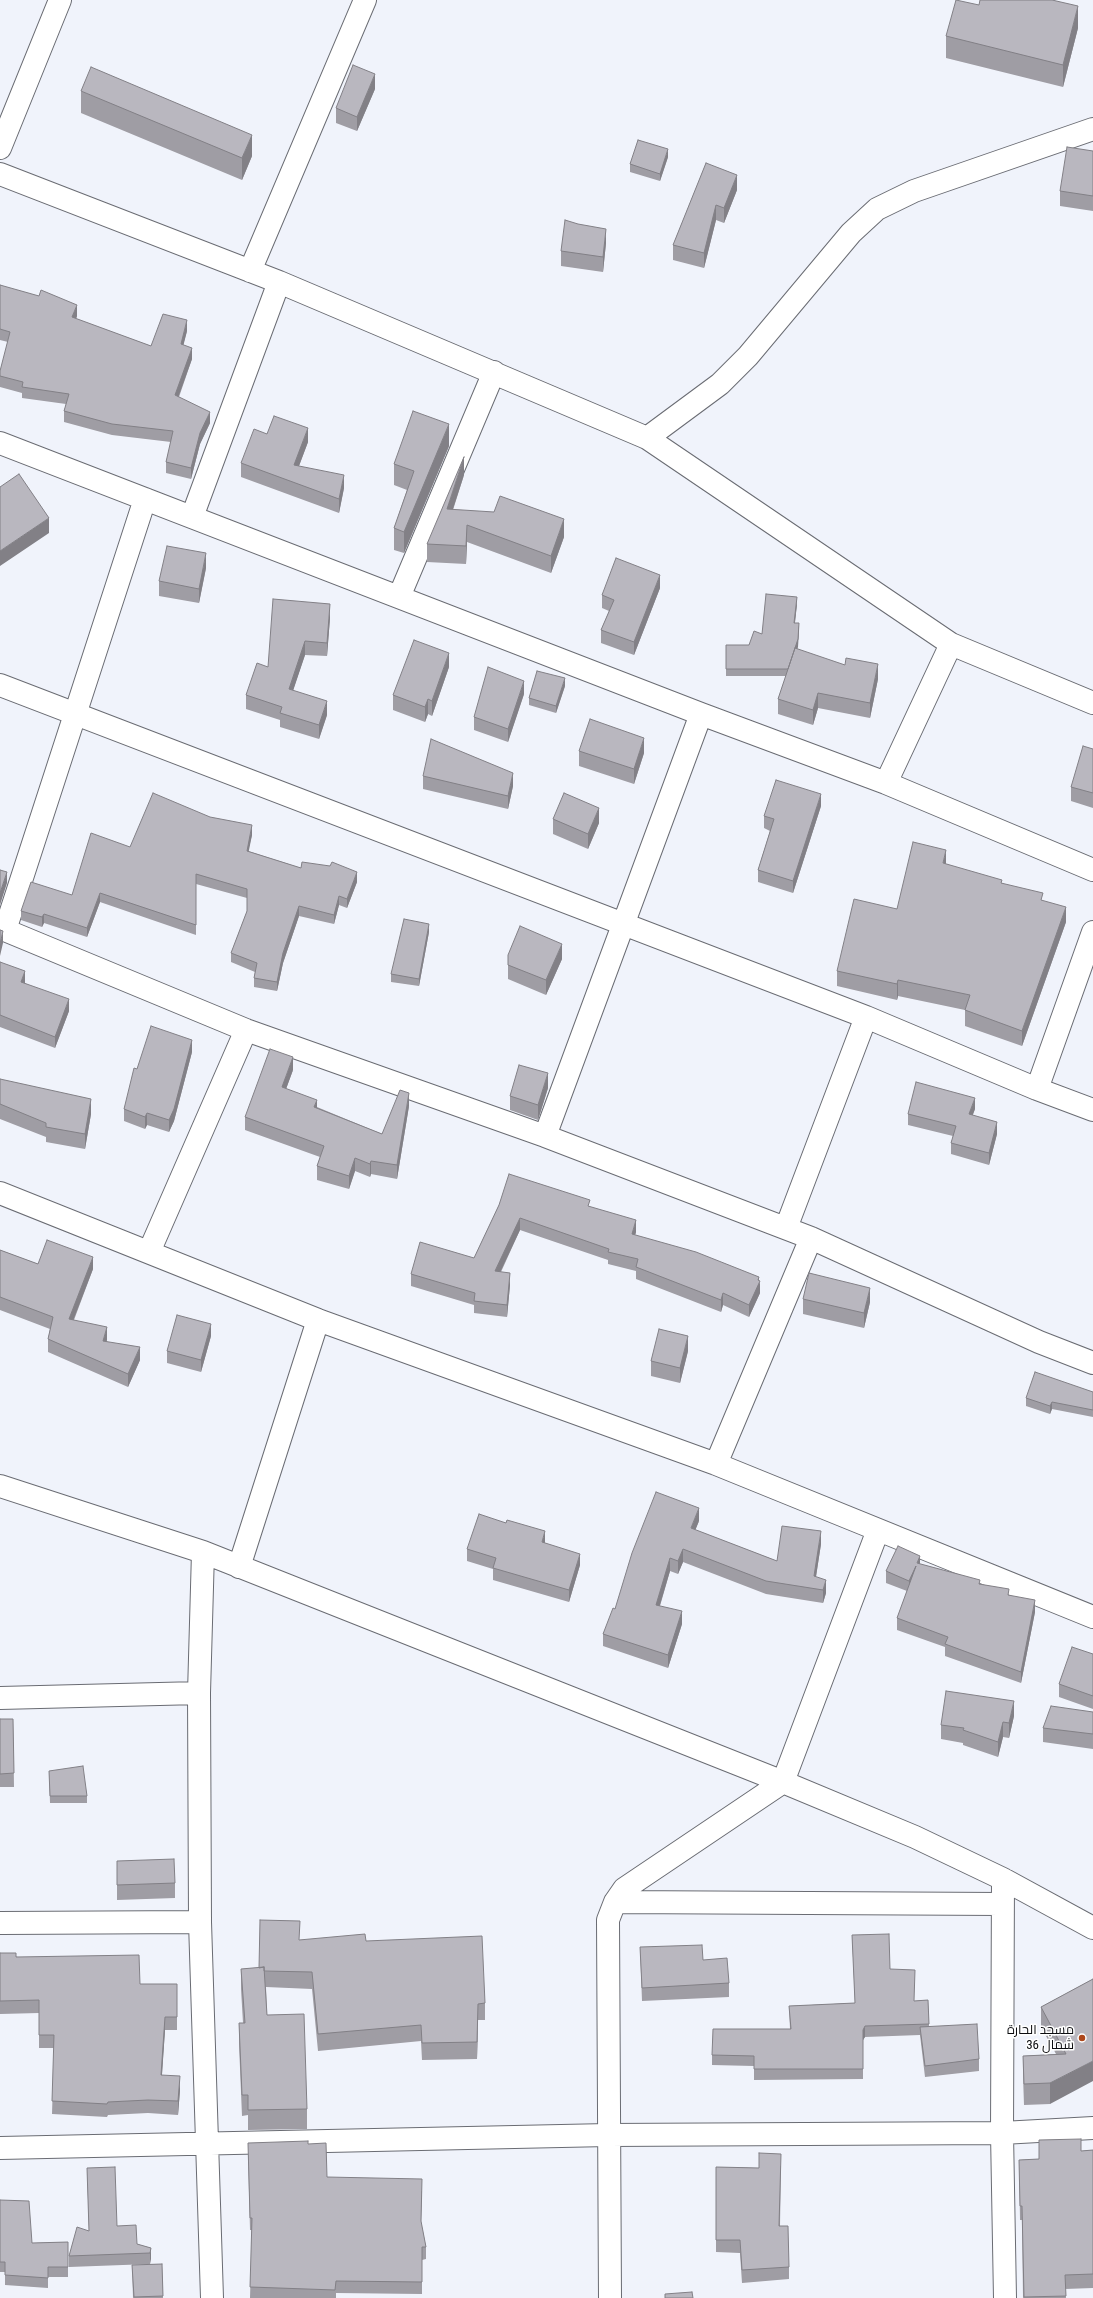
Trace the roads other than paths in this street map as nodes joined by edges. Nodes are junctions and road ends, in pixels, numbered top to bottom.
1 (60, 0) edge
2 (365, 0) edge
3 (1093, 129) edge
4 (0, 148) edge
5 (0, 174) edge
6 (250, 271) junction
7 (279, 282) junction
8 (494, 372) junction
9 (647, 438) junction
10 (0, 443) edge
11 (145, 499) junction
12 (192, 517) junction
13 (399, 597) junction
14 (951, 644) junction
15 (0, 685) edge
16 (1093, 703) edge
17 (75, 714) junction
18 (701, 714) junction
19 (886, 783) junction
20 (1093, 870) edge
21 (623, 924) junction
22 (2, 929) edge
23 (1093, 932) edge
24 (866, 1017) junction
25 (246, 1030) junction
26 (1037, 1089) junction
27 (1093, 1110) edge
28 (545, 1136) junction
29 (0, 1192) edge
30 (786, 1228) junction
31 (811, 1238) junction
32 (149, 1252) junction
33 (318, 1320) junction
34 (1093, 1363) edge
35 (716, 1464) junction
36 (0, 1486) edge
37 (878, 1530) junction
38 (203, 1552) junction
39 (239, 1567) junction
40 (1093, 1617) edge
41 (199, 1693) junction
42 (0, 1698) edge
43 (783, 1782) junction
44 (1003, 1879) junction
45 (615, 1902) junction
46 (1002, 1904) junction
47 (200, 1922) junction
48 (0, 1923) edge
49 (1093, 1928) edge
50 (1093, 2128) edge
51 (1002, 2133) junction
52 (608, 2135) junction
53 (208, 2145) junction
54 (0, 2148) edge
55 (212, 2298) edge
56 (610, 2298) edge
57 (1005, 2298) edge

1 - 4 street
2 - 6 street
3 - 9 street
5 - 6 street
6 - 7 street
7 - 8 street
7 - 12 street
8 - 9 street
8 - 13 street
9 - 14 street
10 - 11 street
11 - 12 street
11 - 17 street
12 - 13 street
13 - 18 street
14 - 16 street
14 - 19 street
15 - 17 street
17 - 21 street
17 - 22 street
18 - 19 street
18 - 21 street
19 - 20 street
21 - 24 street
21 - 28 street
22 - 25 street
23 - 26 street
24 - 26 street
24 - 30 street
25 - 28 street
25 - 32 street
26 - 27 street
28 - 30 street
29 - 32 street
30 - 31 street
31 - 34 street
31 - 35 street
32 - 33 street
33 - 35 street
33 - 39 street
35 - 37 street
36 - 38 street
37 - 40 street
37 - 43 street
38 - 39 street
38 - 41 street
39 - 43 street
41 - 42 street
41 - 47 street
43 - 44 street
43 - 45 street
44 - 46 street
44 - 49 street
45 - 46 street
45 - 52 street
46 - 51 street
47 - 48 street
47 - 53 street
50 - 51 street
51 - 52 street
51 - 57 street
52 - 53 street
52 - 56 street
53 - 54 street
53 - 55 street

